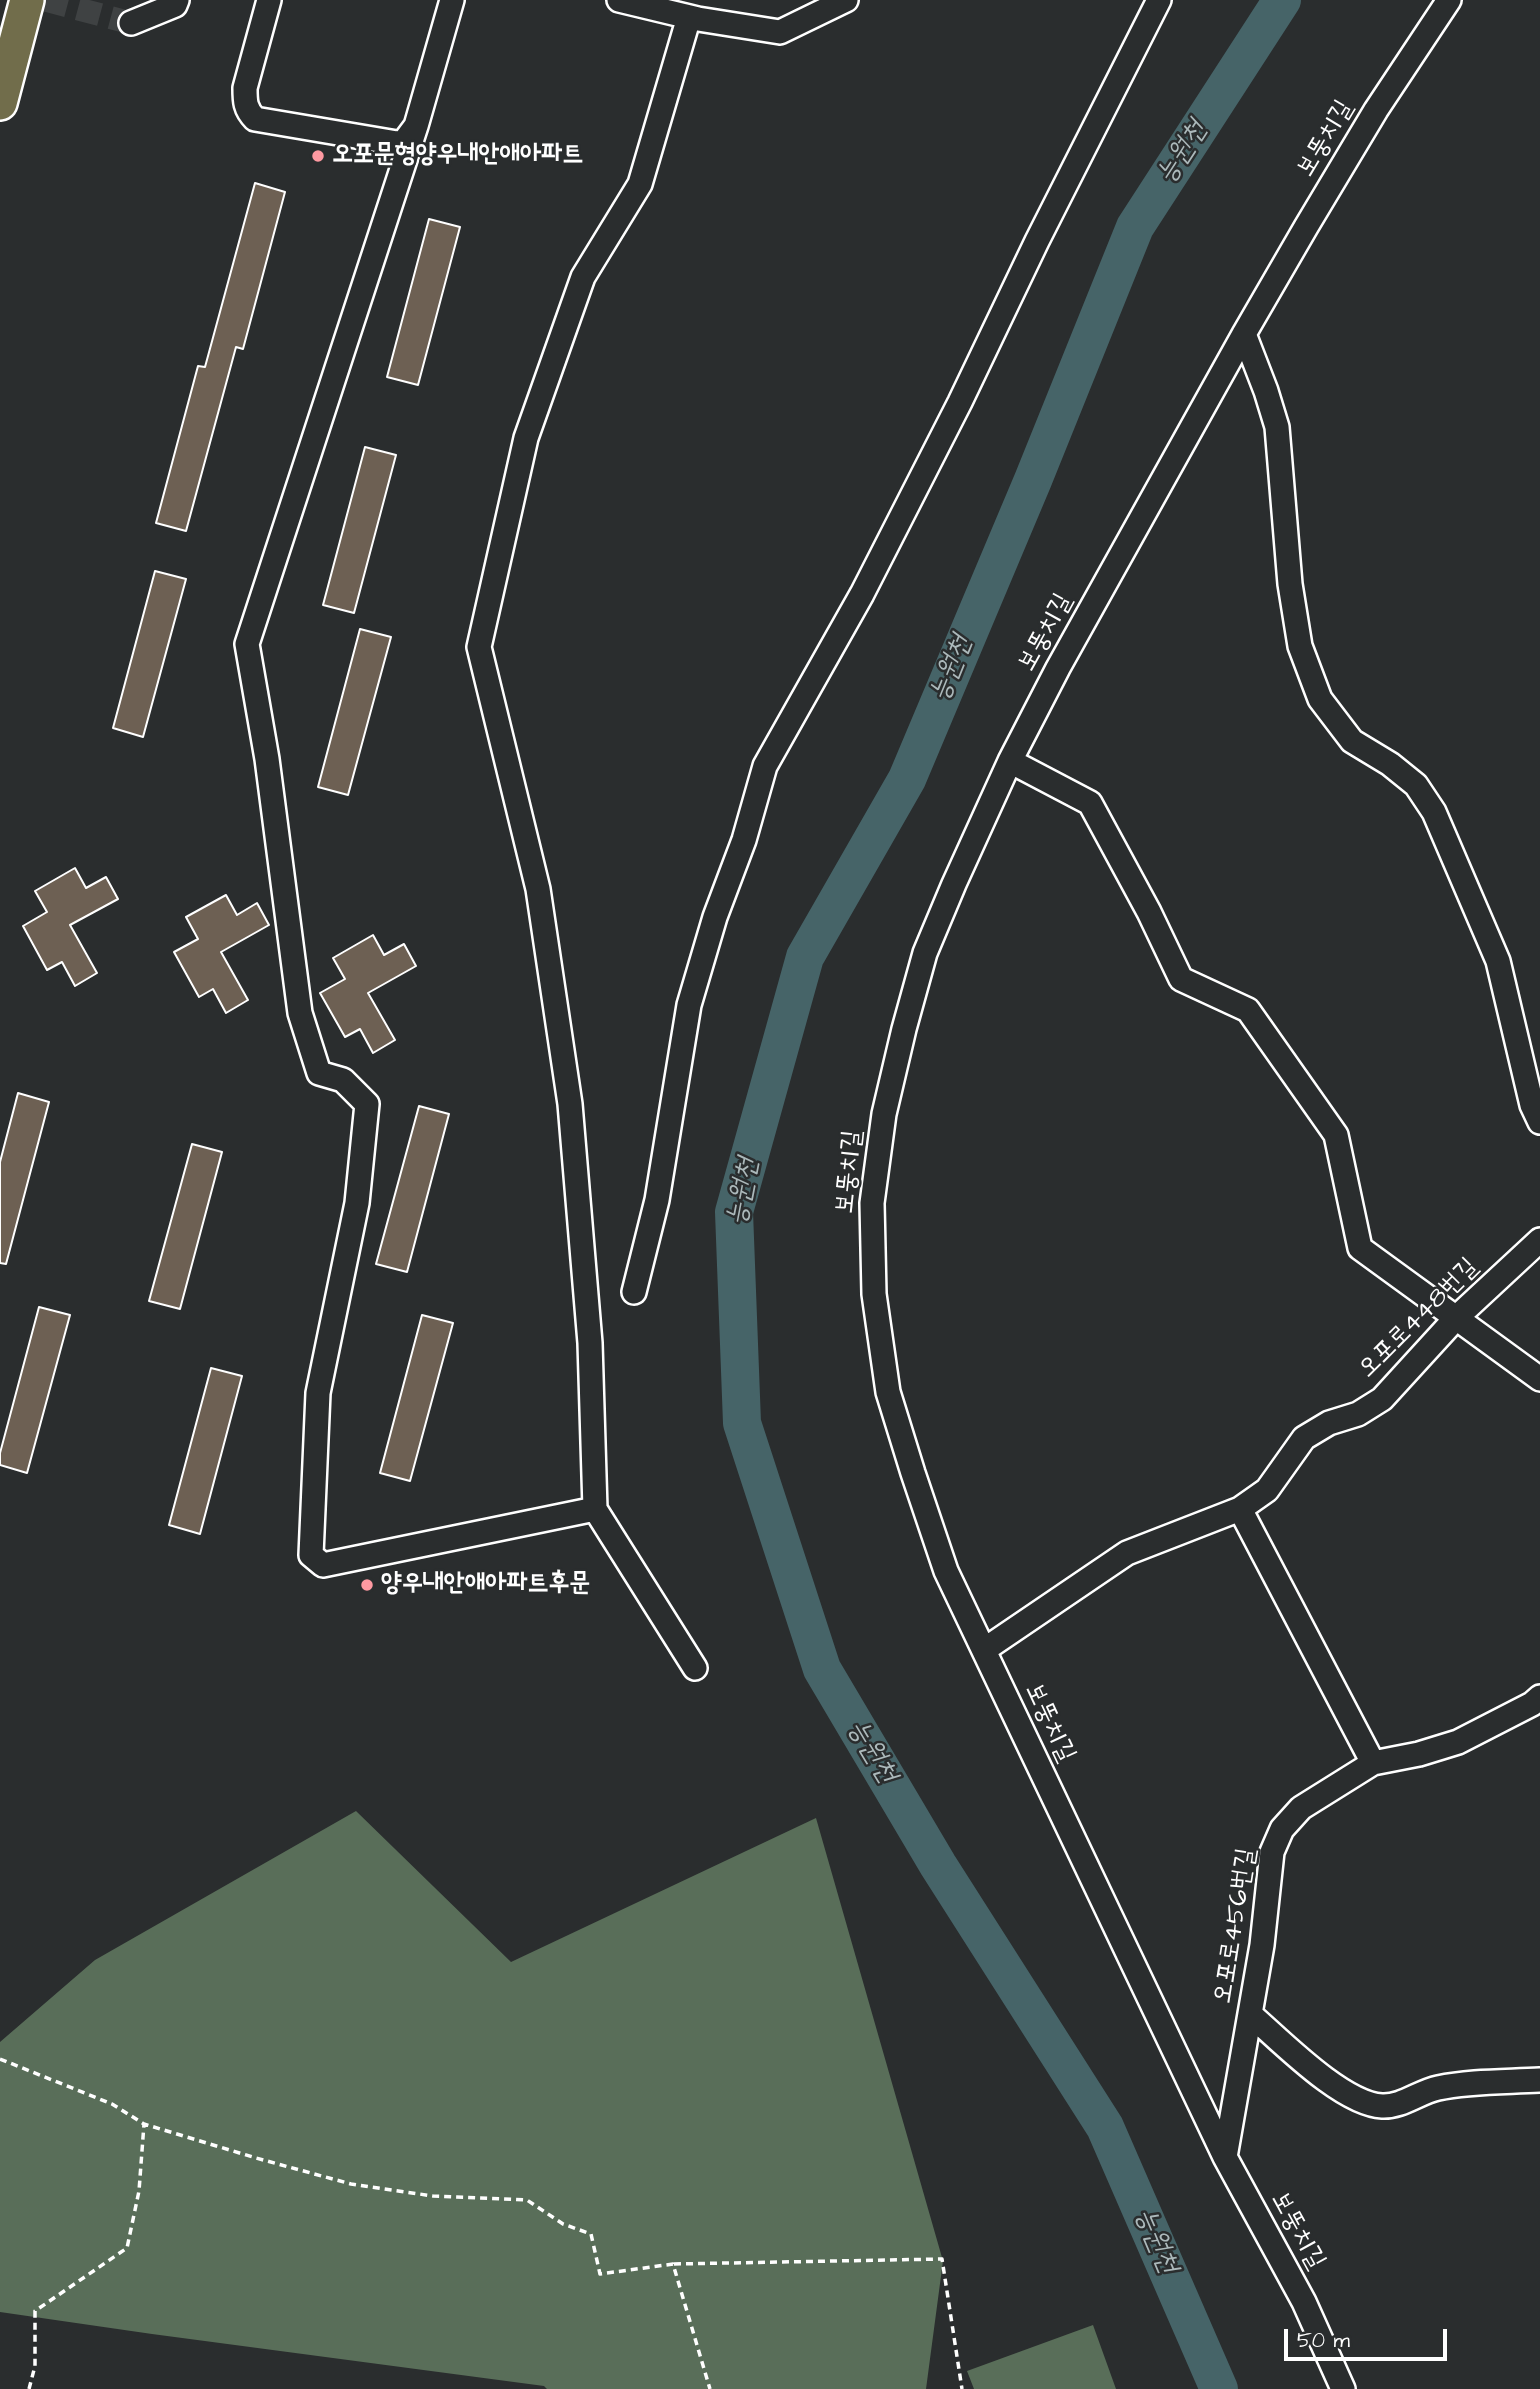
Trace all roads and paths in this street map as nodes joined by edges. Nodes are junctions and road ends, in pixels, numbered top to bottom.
1 (27, 0) edge
2 (177, 0) edge
3 (270, 0) edge
4 (452, 0) edge
5 (619, 0) edge
6 (846, 0) edge
7 (1159, 0) edge
8 (1449, 0) edge
9 (689, 17) junction
10 (131, 23) tunnel mouth
11 (0, 103) edge
12 (416, 126) junction
13 (1244, 334) junction
14 (1010, 761) junction
15 (1540, 1122) edge
16 (1540, 1240) edge
17 (634, 1292) dead end
18 (1455, 1318) junction
19 (1540, 1379) edge
20 (595, 1509) junction
21 (1240, 1509) junction
22 (984, 1650) junction
23 (695, 1668) dead end
24 (1540, 1697) edge
25 (1373, 1763) junction
26 (1251, 2015) junction
27 (0, 2059) edge
28 (1540, 2080) edge
29 (144, 2124) junction
30 (1225, 2157) junction
31 (673, 2264) junction
32 (29, 2389) edge
33 (710, 2389) edge
34 (962, 2389) edge
35 (1343, 2389) edge

1 - 11 highway
2 - 10 street
3 - 12 street
4 - 12 street
5 - 9 street
6 - 9 street
7 - 17 street
8 - 13 street, 보뚱치길
9 - 20 street
12 - 20 street
13 - 14 street, 보뚱치길
13 - 15 street
14 - 18 street
14 - 22 street, 보뚱치길
16 - 18 street, 오포로448번길
18 - 19 street
18 - 21 street, 오포로448번길
20 - 23 street
21 - 22 street, 오포로448번길
21 - 25 street
22 - 30 street, 보뚱치길
24 - 25 street, 오포로456번길
25 - 26 street, 오포로456번길
26 - 28 street
26 - 30 street, 오포로456번길
27 - 29 path
29 - 31 path
29 - 32 path
30 - 35 street, 보뚱치길
31 - 33 path
31 - 34 path

